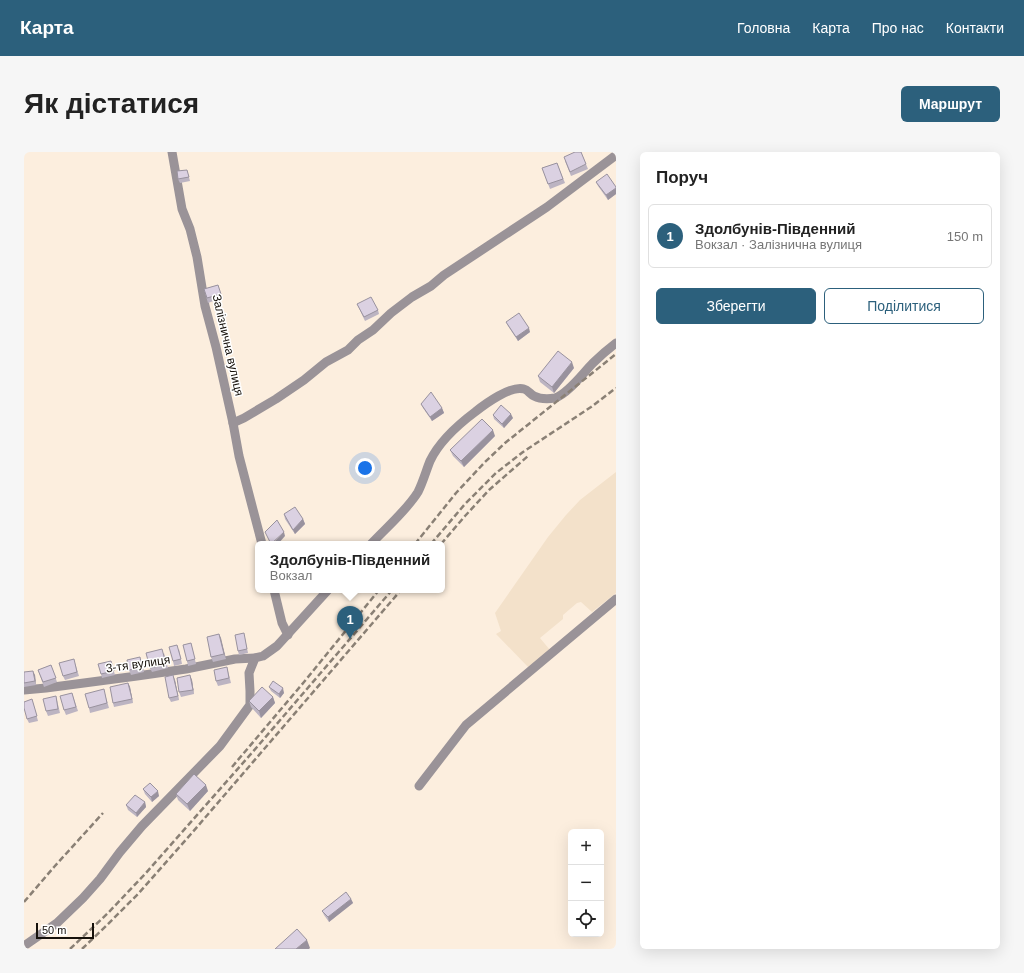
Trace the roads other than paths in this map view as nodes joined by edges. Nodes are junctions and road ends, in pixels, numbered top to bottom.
1 (172, 152) edge
2 (616, 155) edge
3 (616, 343) edge
4 (233, 423) junction
5 (261, 541) edge
6 (374, 541) edge
7 (275, 593) edge
8 (325, 593) edge
9 (616, 599) edge
10 (288, 634) junction
11 (255, 658) junction
12 (24, 690) edge
13 (419, 786) dead end
14 (24, 946) edge

1 - 4 street, Залізнична вулиця
2 - 4 street
3 - 6 street
4 - 5 street, Залізнична вулиця
7 - 10 street
8 - 10 street
9 - 13 street
10 - 11 street
11 - 12 street, 3-тя вулиця
11 - 14 street

